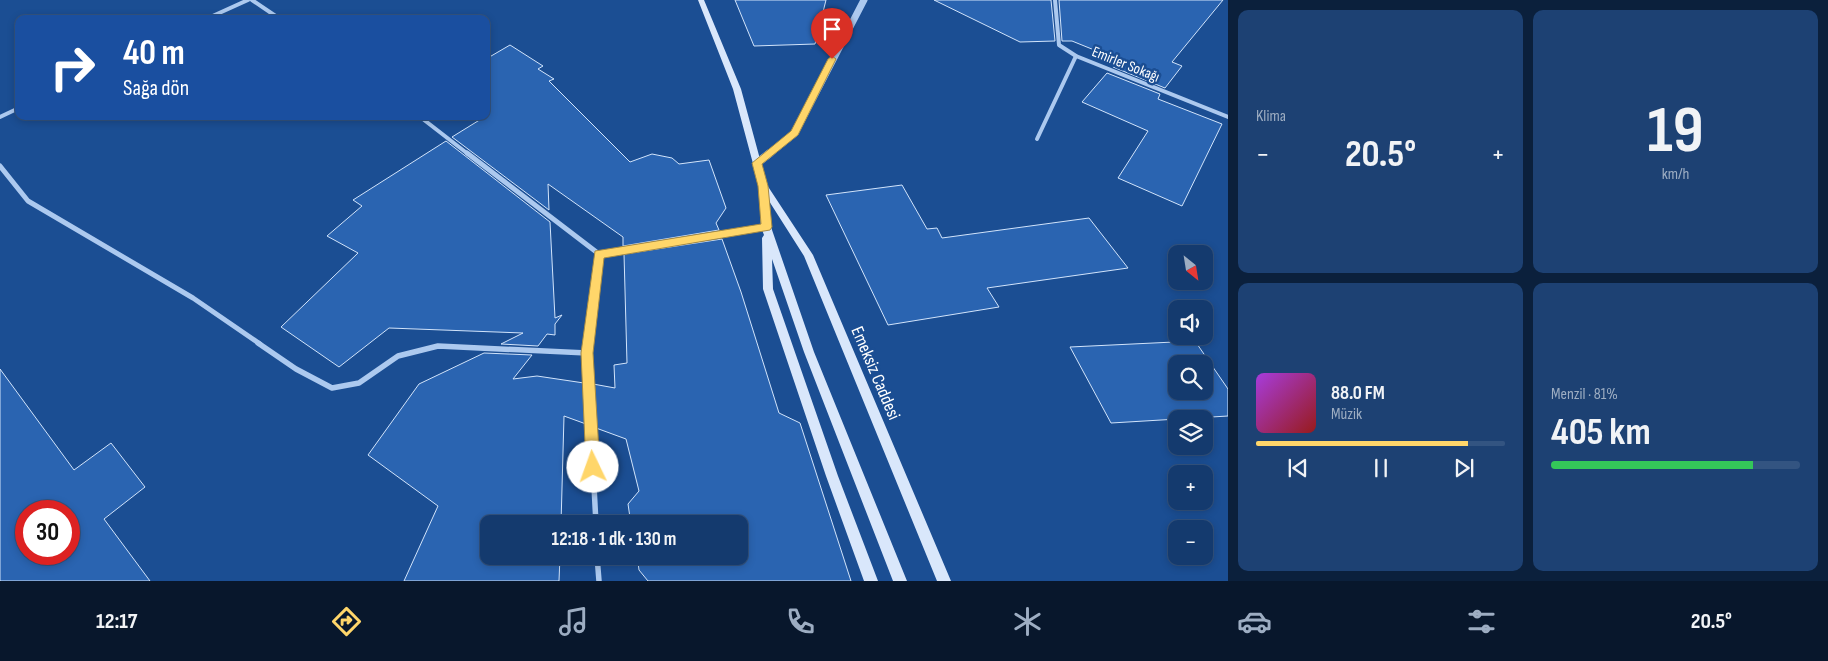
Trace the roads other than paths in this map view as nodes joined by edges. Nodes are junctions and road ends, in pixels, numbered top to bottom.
1 (248, 0) edge
2 (252, 0) edge
3 (701, 0) edge
4 (864, 0) edge
5 (1055, 0) edge
6 (215, 15) edge
7 (274, 15) edge
8 (1076, 56) junction
9 (15, 110) edge
10 (0, 117) edge
11 (1228, 117) edge
12 (424, 120) edge
13 (1037, 139) dead end
14 (757, 163) junction
15 (0, 166) edge
16 (763, 186) junction
17 (766, 227) junction
18 (599, 254) junction
19 (587, 353) junction
20 (596, 515) edge
21 (597, 565) edge
22 (598, 581) edge
23 (871, 581) edge
24 (900, 581) edge
25 (944, 581) edge

1 - 6 street
2 - 7 street
3 - 14 main road, Emeksiz Caddesi
4 - 14 street
5 - 8 street, Emirler Sokağı
8 - 11 street, Emirler Sokağı
8 - 13 street
9 - 10 street
12 - 18 street
14 - 16 main road, Emeksiz Caddesi
15 - 19 street
16 - 17 main road, Emeksiz Caddesi
16 - 25 main road, Emeksiz Caddesi
17 - 18 street
17 - 23 main road, Emeksiz Caddesi
17 - 24 main road, Emeksiz Caddesi
18 - 19 street
19 - 20 street
21 - 22 street

